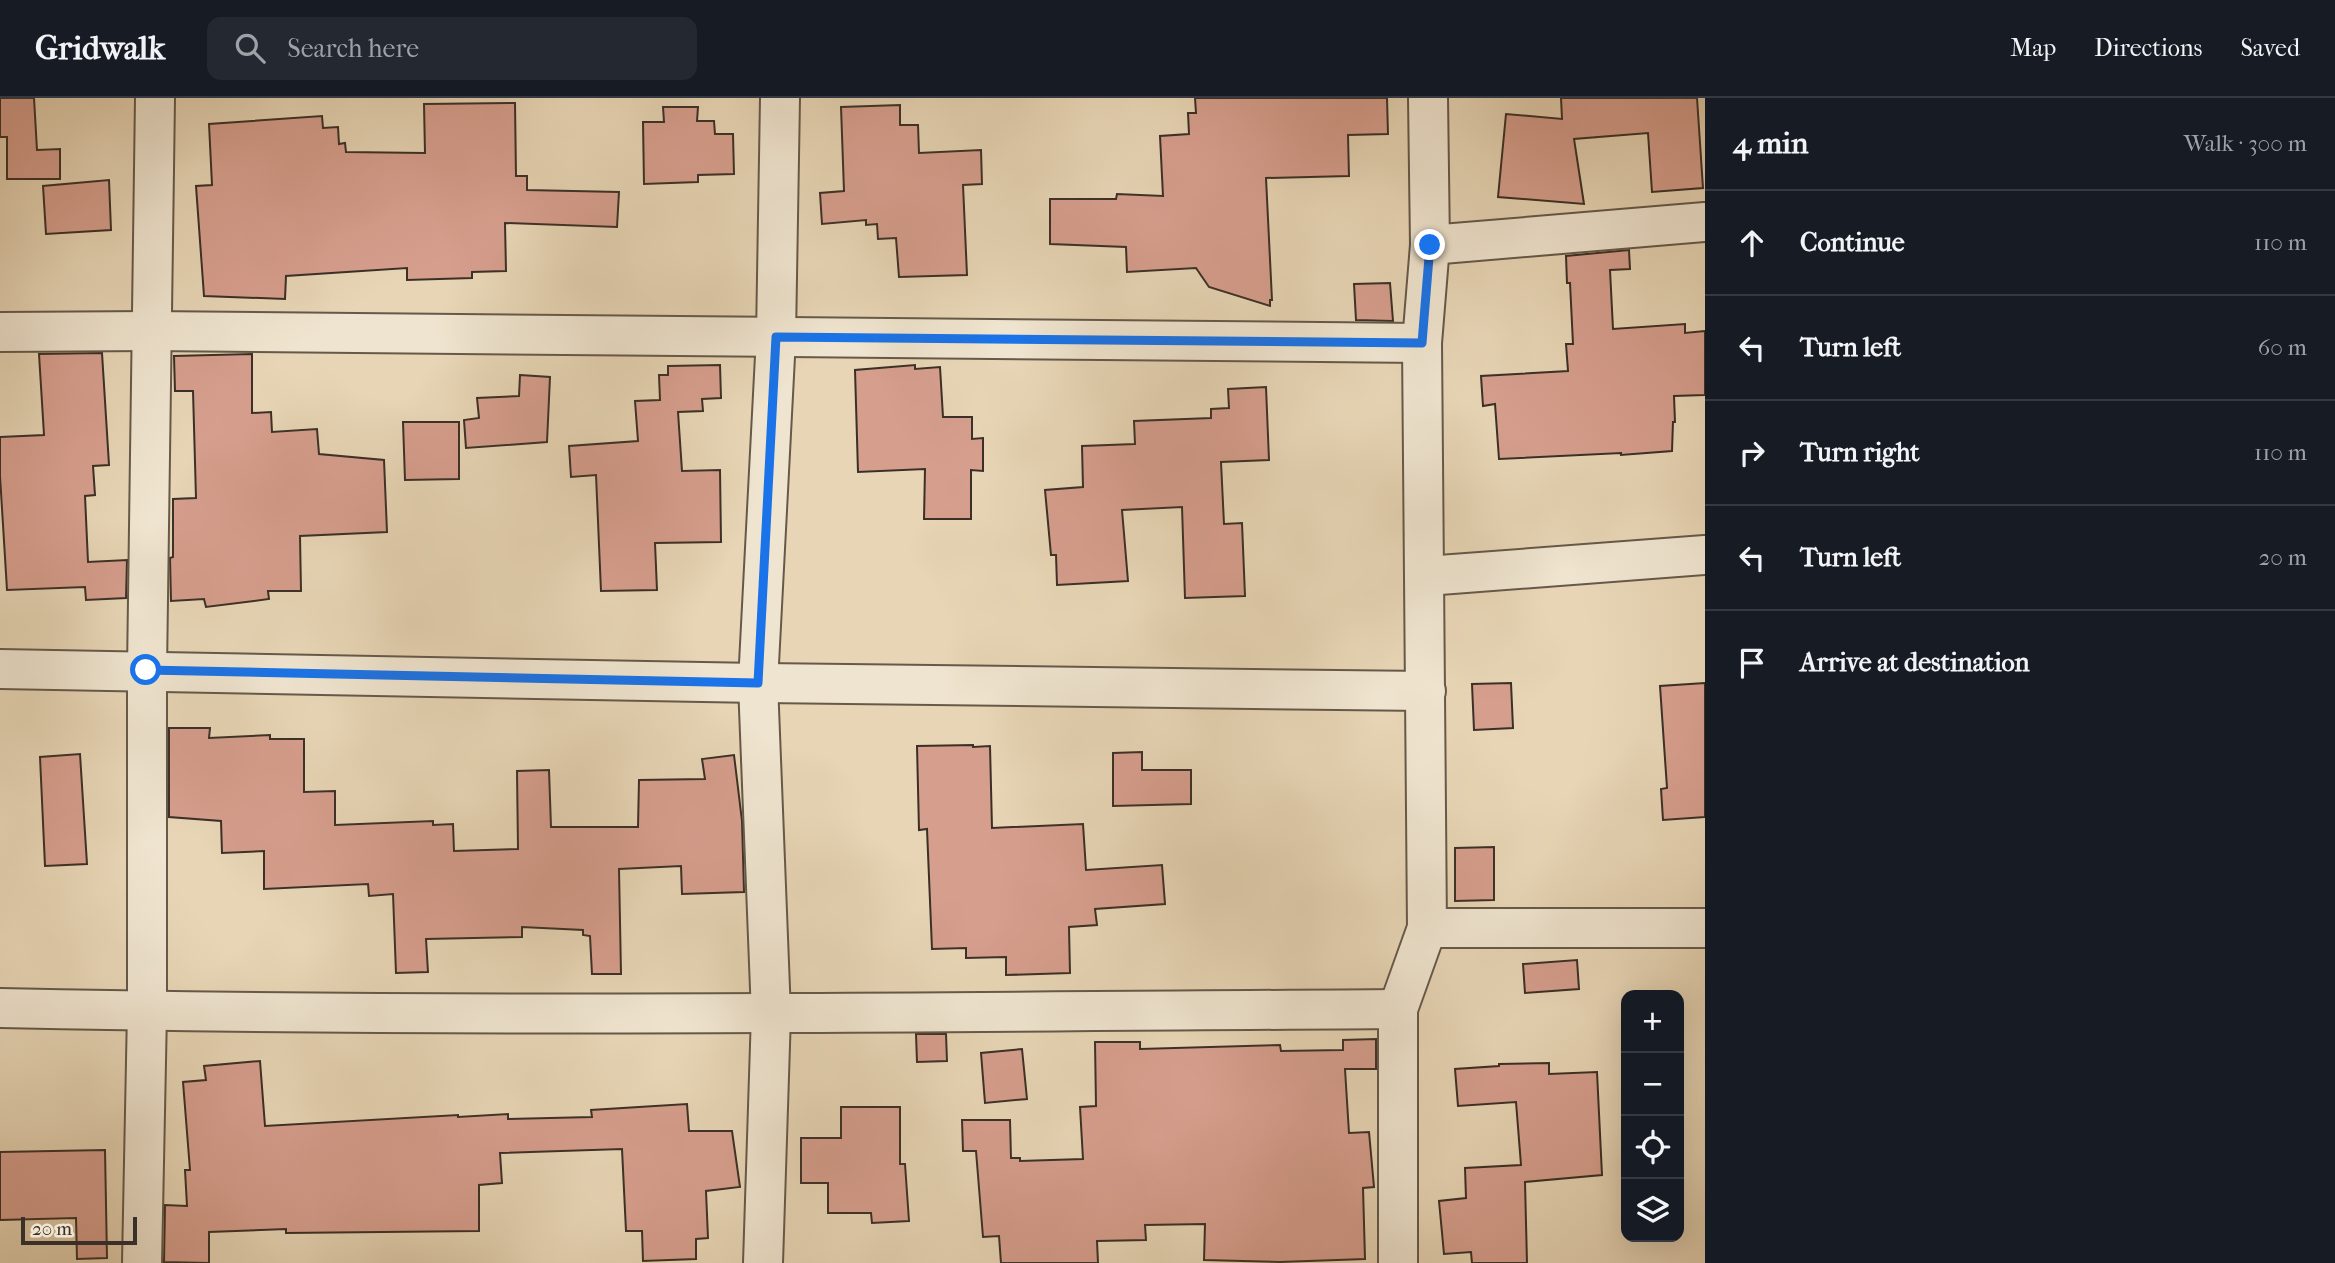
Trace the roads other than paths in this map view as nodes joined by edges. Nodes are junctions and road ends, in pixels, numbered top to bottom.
1 (155, 98) edge
2 (780, 98) edge
3 (1428, 98) edge
4 (1705, 222) edge
5 (1430, 245) junction
6 (150, 331) junction
7 (0, 332) edge
8 (776, 337) junction
9 (1422, 343) junction
10 (1705, 555) edge
11 (1426, 576) junction
12 (0, 669) edge
13 (146, 670) junction
14 (758, 683) junction
15 (1426, 691) junction
16 (1705, 928) edge
17 (1427, 929) junction
18 (0, 1008) edge
19 (1398, 1009) junction
20 (147, 1011) junction
21 (771, 1014) junction
22 (142, 1263) edge
23 (763, 1263) edge
24 (1398, 1263) edge

1 - 6 street
2 - 8 street
3 - 5 street
4 - 5 street
5 - 9 street
6 - 7 street
6 - 8 street
6 - 13 street
8 - 9 street
8 - 14 street
9 - 11 street
10 - 11 street
11 - 15 street
12 - 13 street
13 - 14 street
13 - 20 street
14 - 15 street
14 - 21 street
15 - 17 street
16 - 17 street
17 - 19 street
18 - 20 street
19 - 21 street
19 - 24 street
20 - 21 street
20 - 22 street
21 - 23 street

